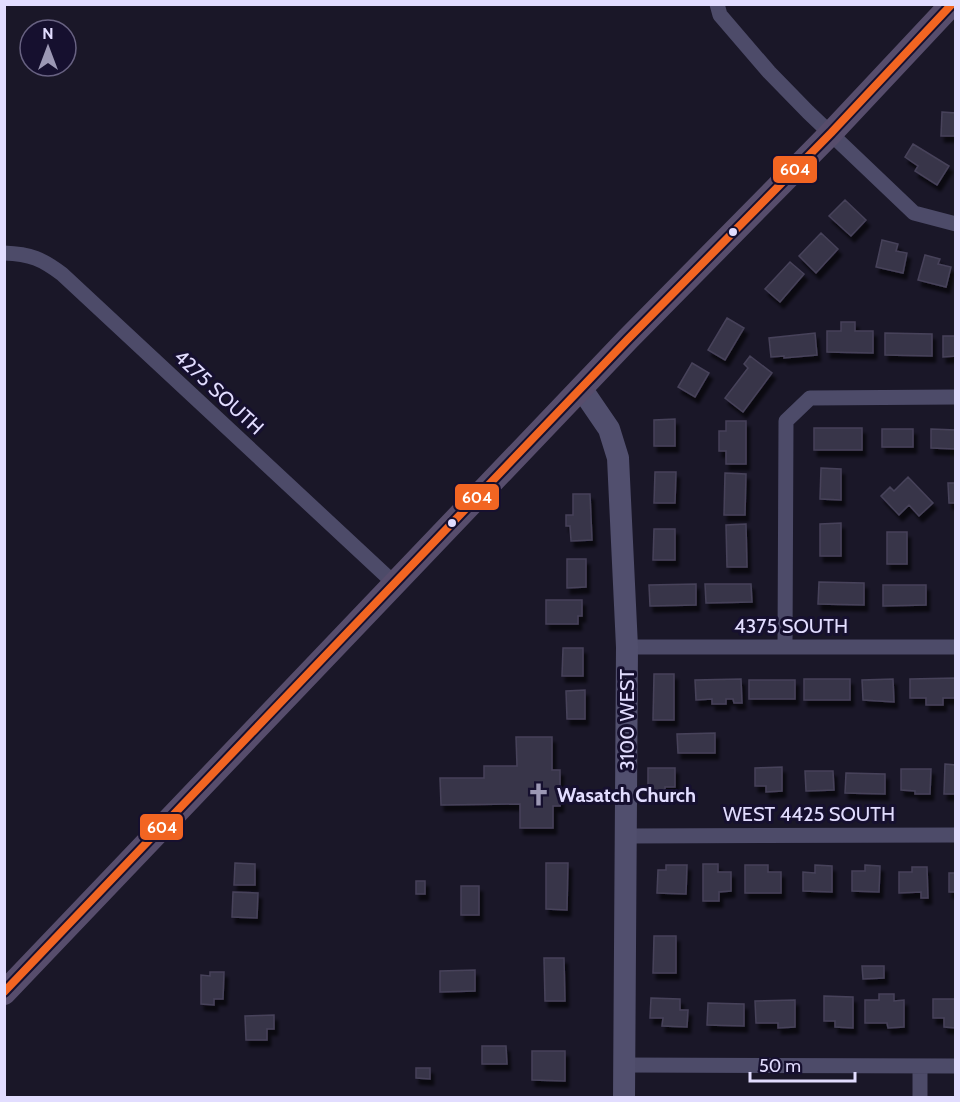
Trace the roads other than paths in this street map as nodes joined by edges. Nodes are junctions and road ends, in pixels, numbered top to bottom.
1 (717, 4) edge
2 (952, 4) edge
3 (831, 132) junction
4 (956, 224) edge
5 (4, 253) edge
6 (582, 388) junction
7 (956, 397) edge
8 (394, 584) junction
9 (627, 647) junction
10 (785, 647) junction
11 (956, 647) edge
12 (956, 835) edge
13 (627, 836) junction
14 (4, 993) edge
15 (624, 1065) junction
16 (920, 1066) junction
17 (956, 1066) edge
18 (624, 1098) edge
19 (920, 1098) edge

1 - 3 street
2 - 3 main road
3 - 4 street
3 - 6 main road
5 - 8 street, 4275 SOUTH
6 - 8 main road
6 - 9 street, 3100 WEST
7 - 10 street
8 - 14 main road
9 - 10 street, 4375 SOUTH
9 - 13 street, 3100 WEST
10 - 11 street, 4375 SOUTH
12 - 13 street, WEST 4425 SOUTH
13 - 15 street, 3100 WEST
15 - 16 street
15 - 18 street, 3100 WEST
16 - 17 street
16 - 19 street

